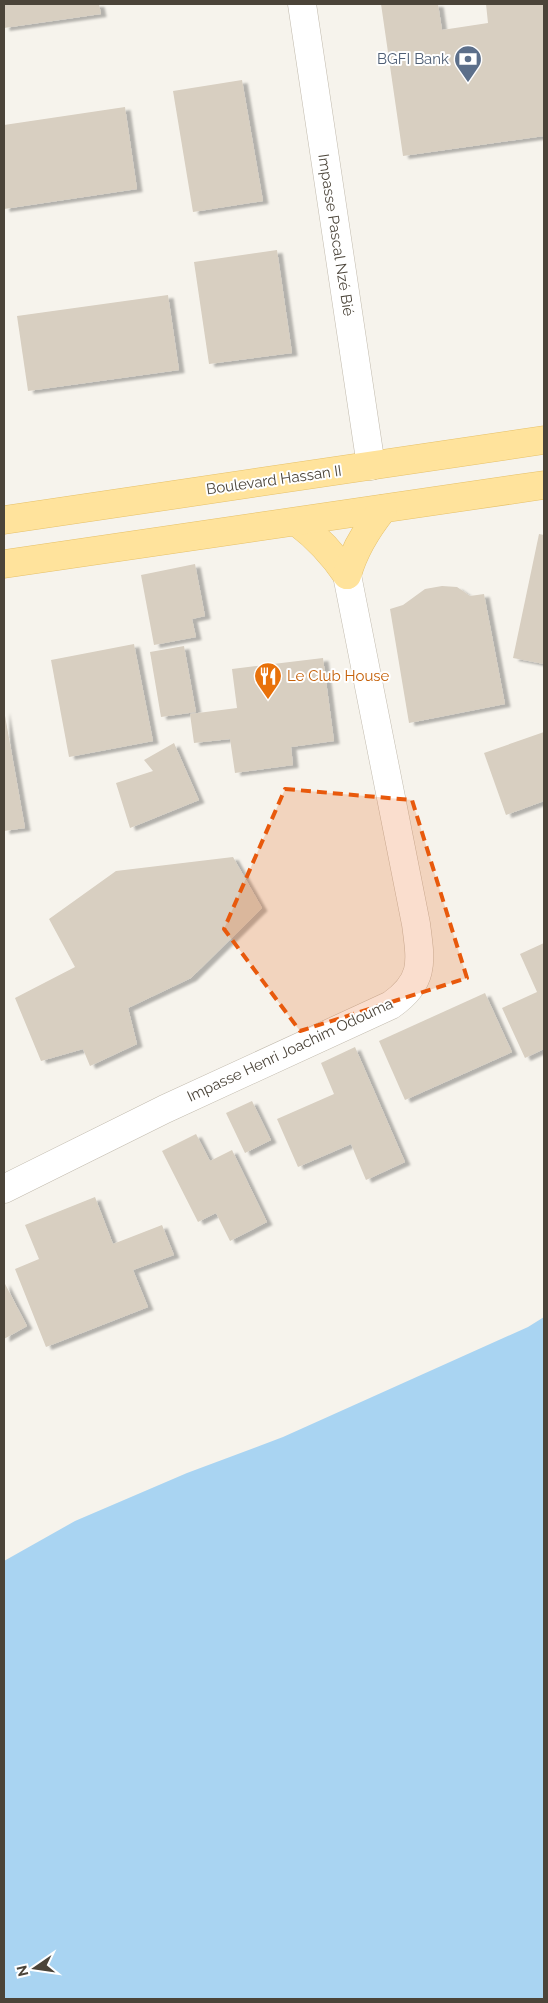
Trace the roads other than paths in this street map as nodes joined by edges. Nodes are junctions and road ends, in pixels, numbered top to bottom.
1 (302, 4) edge
2 (544, 440) edge
3 (371, 466) junction
4 (544, 485) edge
5 (383, 509) junction
6 (4, 520) edge
7 (298, 522) junction
8 (4, 564) edge
9 (347, 575) junction
10 (4, 1189) edge

1 - 3 street, Impasse Pascal Nzé Bié
2 - 3 main road, Boulevard Hassan II
3 - 6 main road, Boulevard Hassan II
4 - 5 main road
5 - 7 main road
5 - 9 main road
7 - 8 main road
7 - 9 main road
9 - 10 street, Impasse Henri Joachim Odouma

